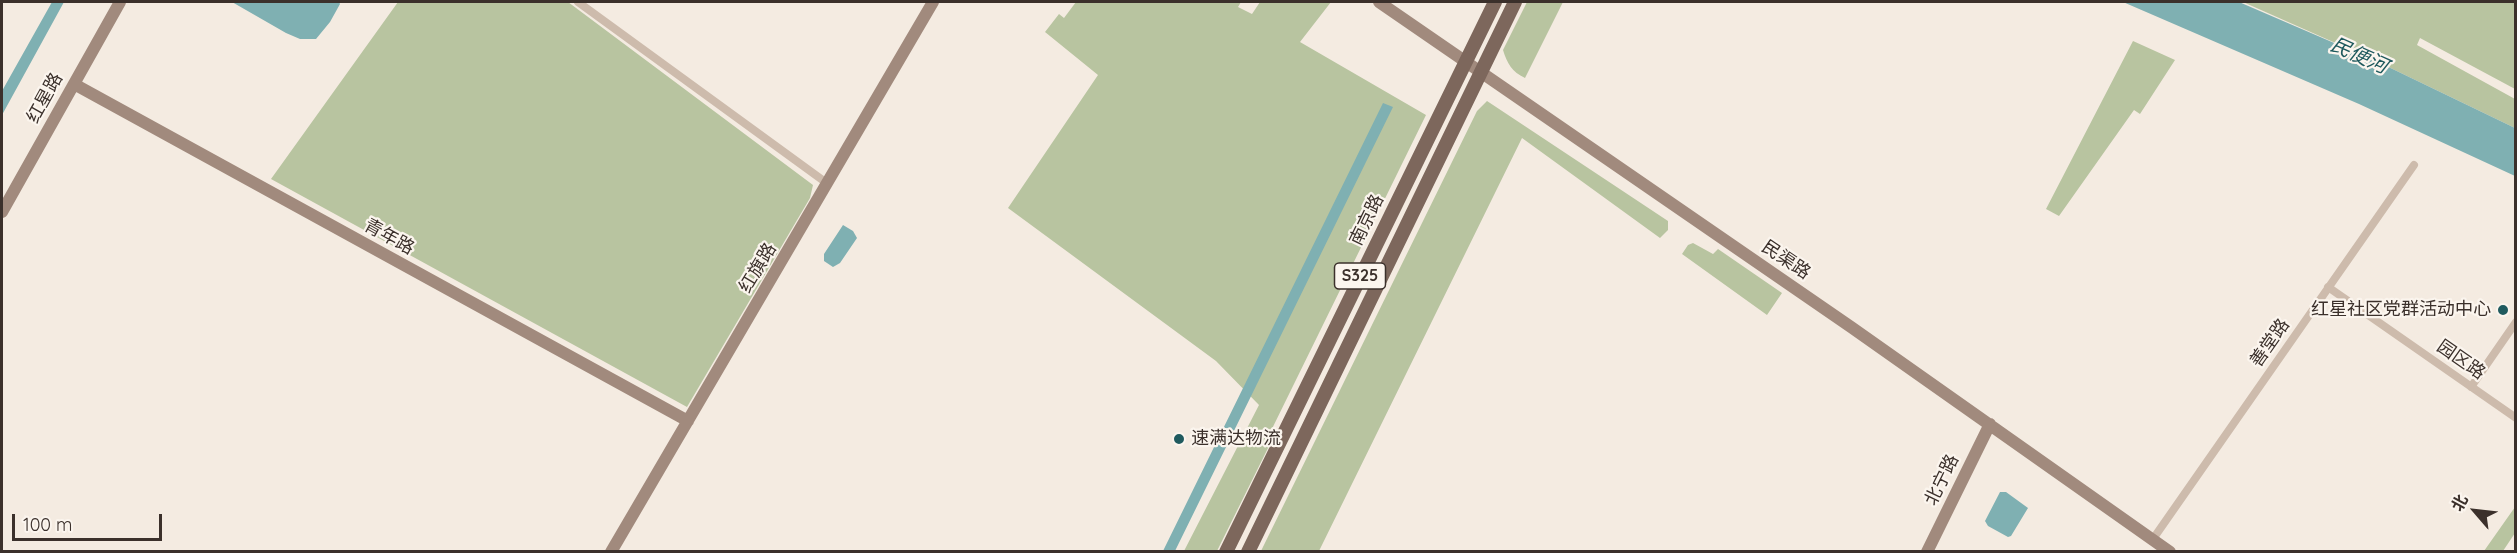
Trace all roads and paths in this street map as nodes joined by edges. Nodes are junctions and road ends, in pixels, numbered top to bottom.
1 (120, 2) edge
2 (578, 2) edge
3 (933, 2) edge
4 (1379, 2) edge
5 (1495, 2) edge
6 (1515, 2) edge
7 (1465, 61) junction
8 (1482, 72) junction
9 (74, 84) junction
10 (2414, 165) dead end
11 (828, 183) junction
12 (2, 212) edge
13 (2328, 287) junction
14 (2516, 322) edge
15 (2471, 387) junction
16 (2516, 418) edge
17 (688, 421) junction
18 (1990, 424) junction
19 (2152, 539) junction
20 (611, 552) edge
21 (1226, 552) edge
22 (1248, 552) edge
23 (1927, 552) edge
24 (2170, 552) edge

1 - 9 street, 红星路
2 - 11 street
3 - 11 street, 红旗路
4 - 7 street, 民渠路
5 - 7 main road, 南京路 / S325
6 - 8 main road, S325
7 - 8 street, 民渠路
7 - 21 main road, 南京路 / S325
8 - 18 street, 民渠路
8 - 22 main road, S325
9 - 12 street, 红星路
9 - 17 street, 青年路
10 - 13 street, 善堂路
11 - 17 street, 红旗路
13 - 15 street, 园区路
13 - 19 street, 善堂路
14 - 15 street
15 - 16 street, 园区路
17 - 20 street, 红旗路
18 - 19 street, 民渠路
18 - 23 street, 北宁路
19 - 24 street, 民渠路

